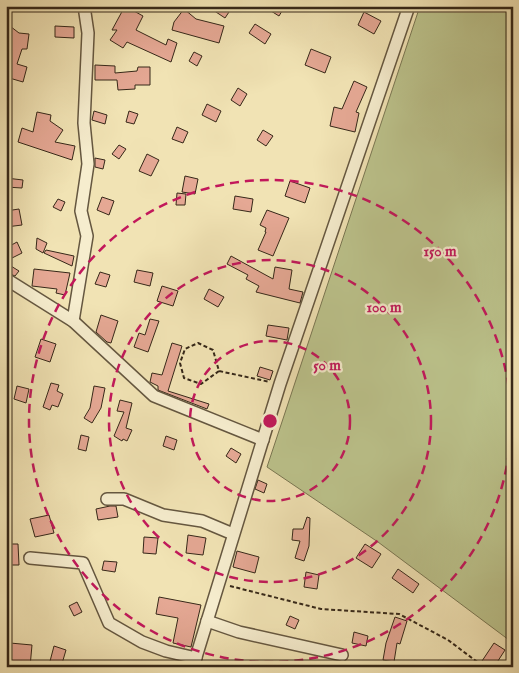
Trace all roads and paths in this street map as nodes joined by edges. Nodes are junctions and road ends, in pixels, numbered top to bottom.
1 (84, 6) edge
2 (409, 6) edge
3 (6, 279) edge
4 (74, 321) junction
5 (219, 371) junction
6 (280, 384) junction
7 (263, 440) junction
8 (107, 499) dead end
9 (233, 534) junction
10 (30, 558) dead end
11 (218, 582) junction
12 (207, 621) junction
13 (342, 655) dead end
14 (194, 662) edge
15 (484, 667) edge

1 - 4 street
2 - 6 street
3 - 4 street
4 - 7 street
5 - 5 path
5 - 6 path
6 - 7 street
7 - 9 street
8 - 9 street
9 - 11 street
10 - 14 street
11 - 12 street
11 - 15 path
12 - 13 street
12 - 14 street

